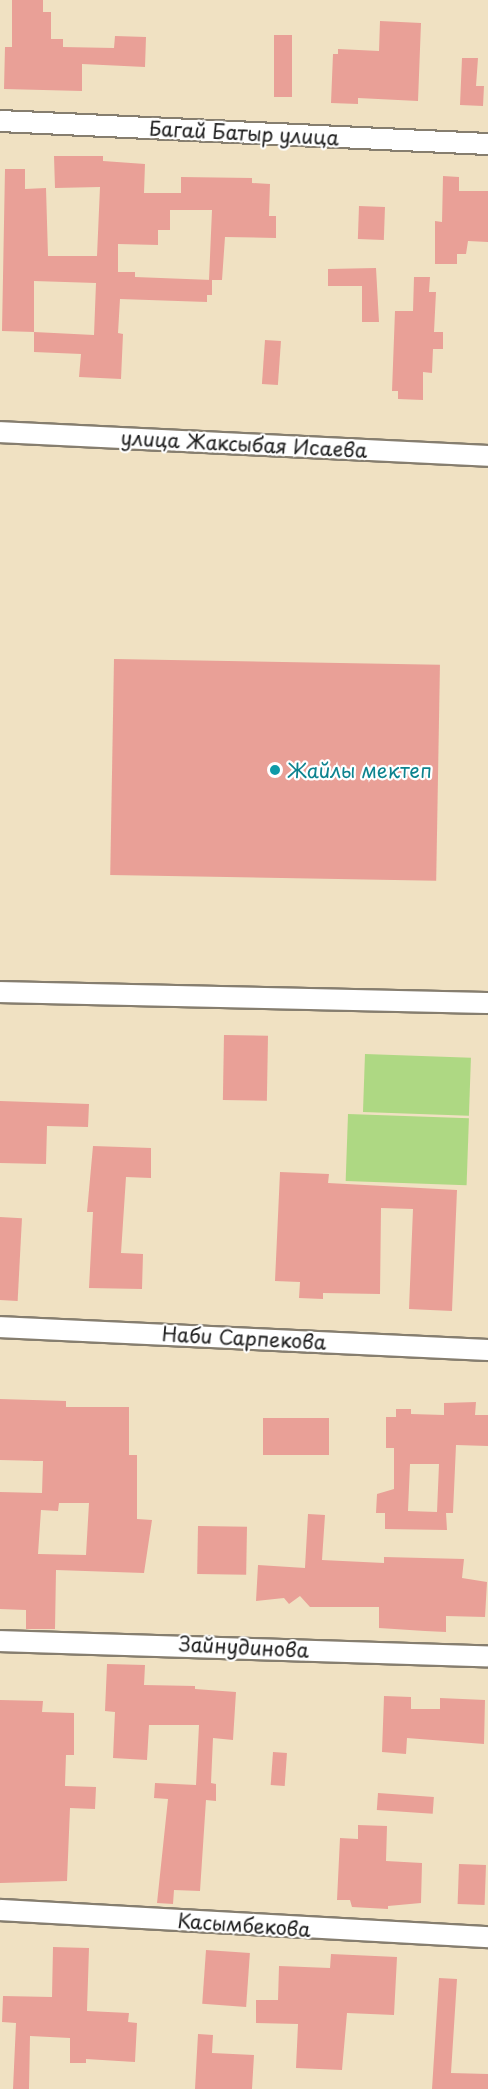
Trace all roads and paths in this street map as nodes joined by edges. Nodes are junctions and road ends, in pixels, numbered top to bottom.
1 (0, 122) edge
2 (488, 144) edge
3 (0, 432) edge
4 (488, 456) edge
5 (0, 993) edge
6 (488, 1003) edge
7 (0, 1327) edge
8 (488, 1350) edge
9 (0, 1641) edge
10 (488, 1656) edge
11 (0, 1910) edge
12 (488, 1938) edge

1 - 2 street, Багай Батыр улица
3 - 4 street, улица Жаксыбая Исаева
5 - 6 street
7 - 8 street, Наби Сарпекова
9 - 10 street, Зайнудинова
11 - 12 street, Касымбекова

